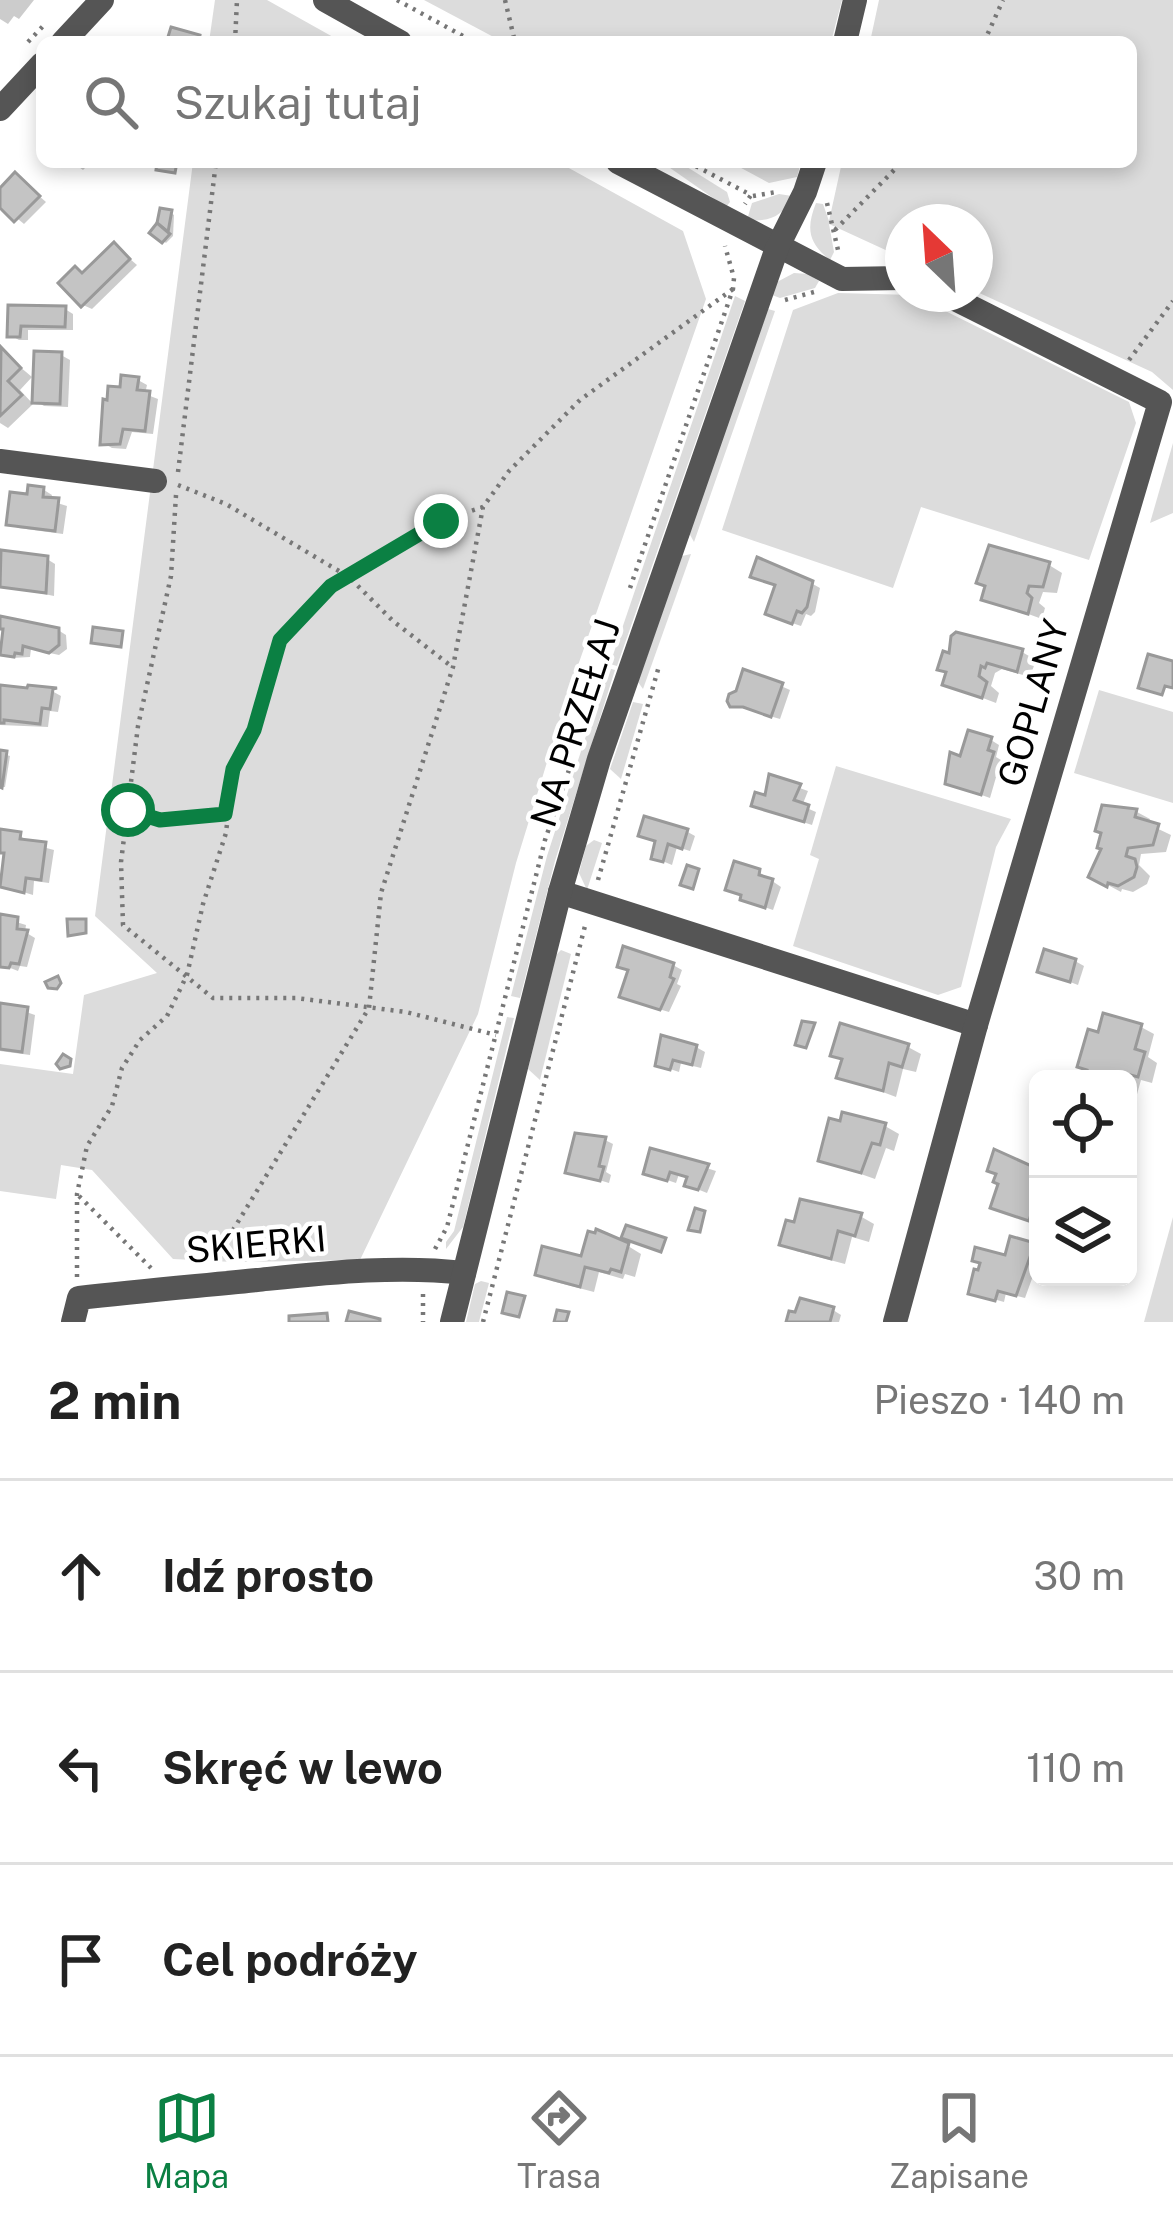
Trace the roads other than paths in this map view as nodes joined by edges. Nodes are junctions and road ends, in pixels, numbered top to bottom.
1 (102, 0) edge
2 (325, 0) edge
3 (855, 0) edge
4 (68, 36) edge
5 (389, 36) edge
6 (846, 36) edge
7 (34, 54) edge
8 (0, 109) edge
9 (629, 168) edge
10 (813, 168) edge
11 (777, 248) junction
12 (885, 278) edge
13 (982, 312) edge
14 (0, 461) edge
15 (166, 483) road end
16 (560, 892) junction
17 (976, 1025) junction
18 (464, 1273) junction
19 (76, 1310) edge
20 (452, 1322) edge
21 (895, 1322) edge

1 - 4 street
2 - 5 street
3 - 6 street
7 - 8 street
9 - 11 street
10 - 11 street, NA PRZEŁAJ
11 - 12 street
11 - 16 street, NA PRZEŁAJ
13 - 17 street, GOPLANY
14 - 15 street
16 - 17 street
16 - 18 street, NA PRZEŁAJ
17 - 21 street, GOPLANY
18 - 19 street, SKIERKI
18 - 20 street, NA PRZEŁAJ

